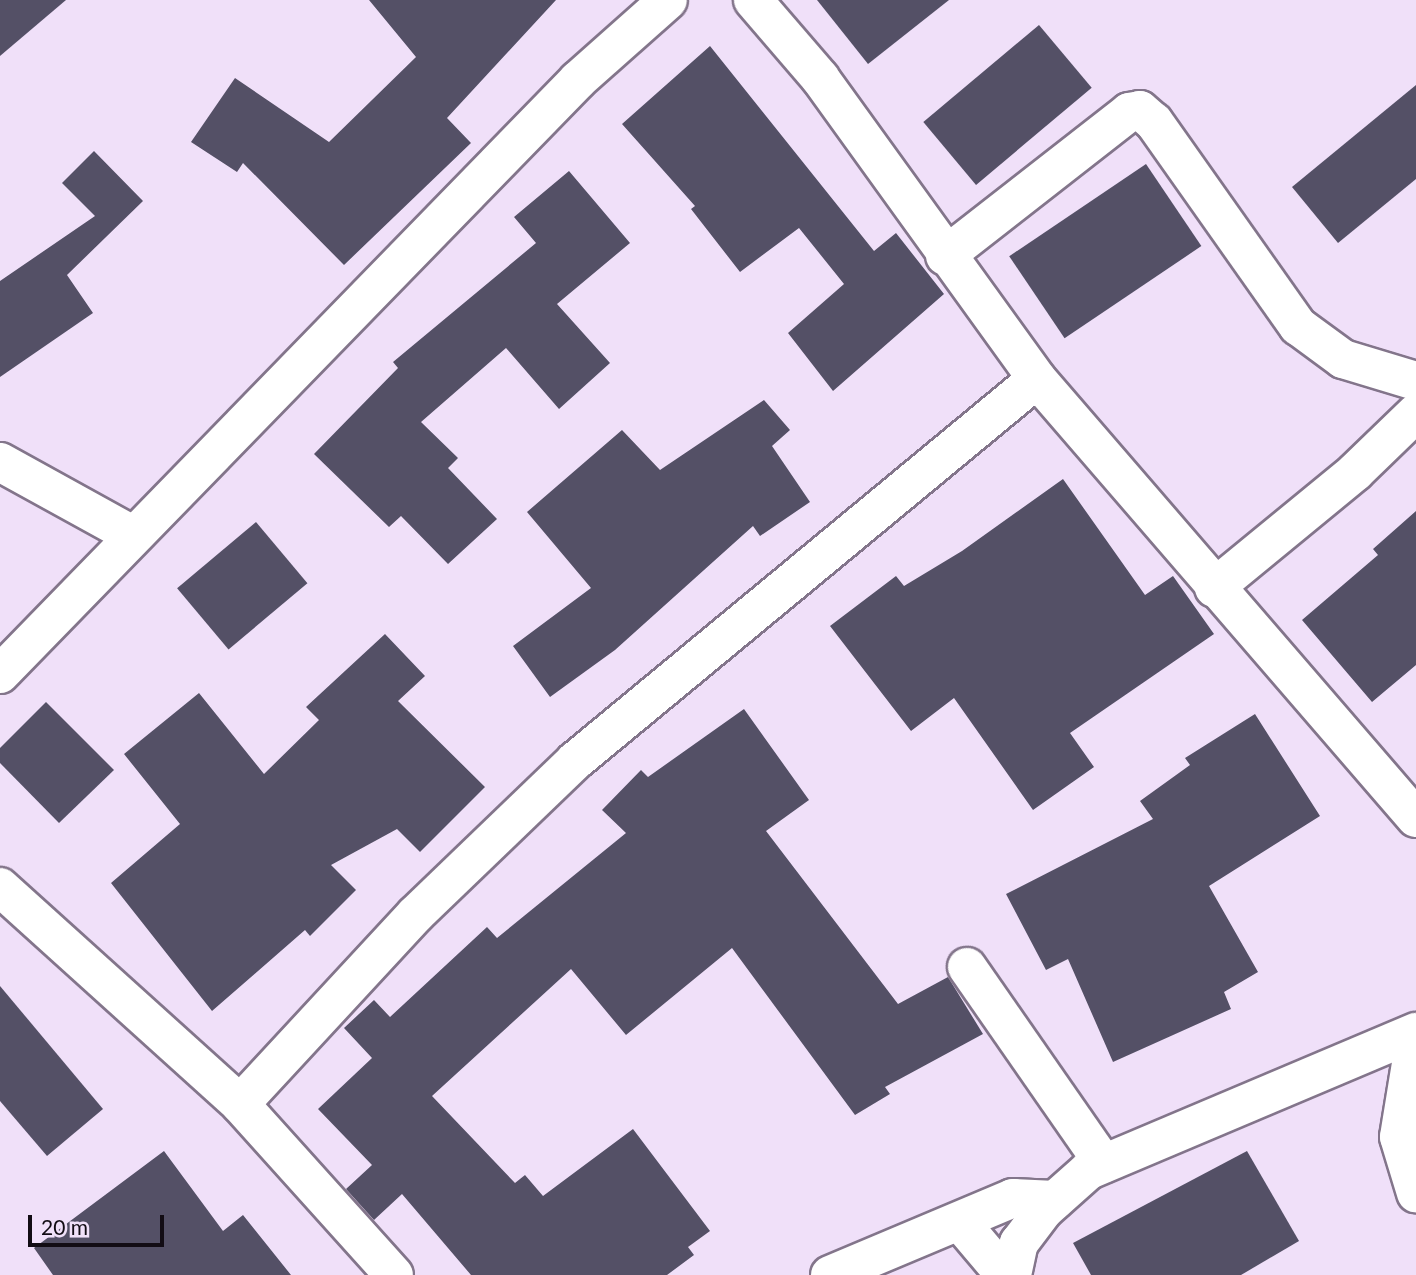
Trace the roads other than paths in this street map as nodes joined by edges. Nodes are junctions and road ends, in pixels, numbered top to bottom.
1 (668, 0) edge
2 (753, 0) edge
3 (946, 256) junction
4 (1037, 379) junction
5 (1416, 381) edge
6 (1416, 413) edge
7 (0, 462) edge
8 (132, 535) junction
9 (1214, 588) junction
10 (0, 674) edge
11 (1416, 818) edge
12 (0, 887) edge
13 (967, 967) dead end
14 (1416, 1032) edge
15 (240, 1104) junction
16 (1103, 1163) junction
17 (1416, 1194) edge
18 (1055, 1200) junction
19 (961, 1223) junction
20 (394, 1275) edge
21 (830, 1275) edge
22 (1005, 1275) edge
23 (1012, 1275) edge

1 - 8 street
2 - 3 street
3 - 4 street
3 - 5 street
4 - 9 street
4 - 15 street
6 - 9 street
7 - 8 street
8 - 10 street
9 - 11 street
12 - 15 street
13 - 16 street
14 - 16 street
14 - 17 street
15 - 20 street
16 - 18 street
18 - 19 street
18 - 23 street
19 - 21 street
19 - 22 street

